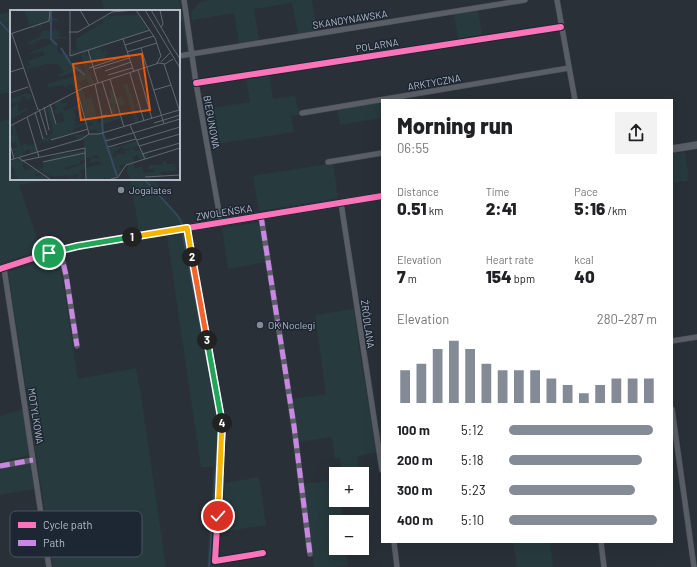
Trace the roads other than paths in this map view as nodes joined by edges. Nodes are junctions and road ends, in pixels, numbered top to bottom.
1 (184, 0) edge
2 (525, 0) edge
3 (557, 0) edge
4 (561, 27) junction
5 (191, 54) junction
6 (180, 56) edge
7 (569, 68) junction
8 (196, 83) junction
9 (385, 99) edge
10 (575, 99) edge
11 (381, 100) edge
12 (302, 113) dead end
13 (697, 145) edge
14 (673, 149) edge
15 (381, 153) edge
16 (328, 162) dead end
17 (381, 196) edge
18 (342, 203) junction
19 (262, 216) junction
20 (221, 222) junction
21 (183, 229) junction
22 (60, 250) junction
23 (2, 269) edge
24 (697, 337) edge
25 (673, 341) edge
26 (77, 346) dead end
27 (673, 416) edge
28 (33, 460) junction
29 (381, 463) edge
30 (0, 466) edge
31 (41, 511) edge
32 (394, 543) edge
33 (601, 543) edge
34 (263, 553) dead end
35 (310, 554) dead end
36 (48, 557) edge
37 (49, 567) edge
38 (397, 567) edge
39 (604, 567) edge
40 (694, 567) edge

1 - 5 street, BIEGUNOWA
2 - 5 street, SKANDYNAWSKA
3 - 4 street
4 - 7 street
4 - 8 street, POLARNA
5 - 6 street, SKANDYNAWSKA
5 - 8 street, BIEGUNOWA
7 - 9 street, ARKTYCZNA
7 - 10 street
8 - 20 street, BIEGUNOWA
11 - 12 street, ARKTYCZNA
13 - 14 street
15 - 16 street
17 - 18 street, ZWOLEŃSKA
18 - 19 street, ZWOLEŃSKA
18 - 29 street, ŹRÓDLANA
19 - 20 street, ZWOLEŃSKA
19 - 35 street
20 - 21 street, ZWOLEŃSKA
21 - 22 street, ZWOLEŃSKA
21 - 34 street
22 - 23 street, ZWOLEŃSKA
22 - 26 street
23 - 28 street, MOTYLKOWA
24 - 25 street
27 - 40 street
28 - 30 street
28 - 31 street, MOTYLKOWA
32 - 38 street
33 - 39 street
36 - 37 street, MOTYLKOWA

